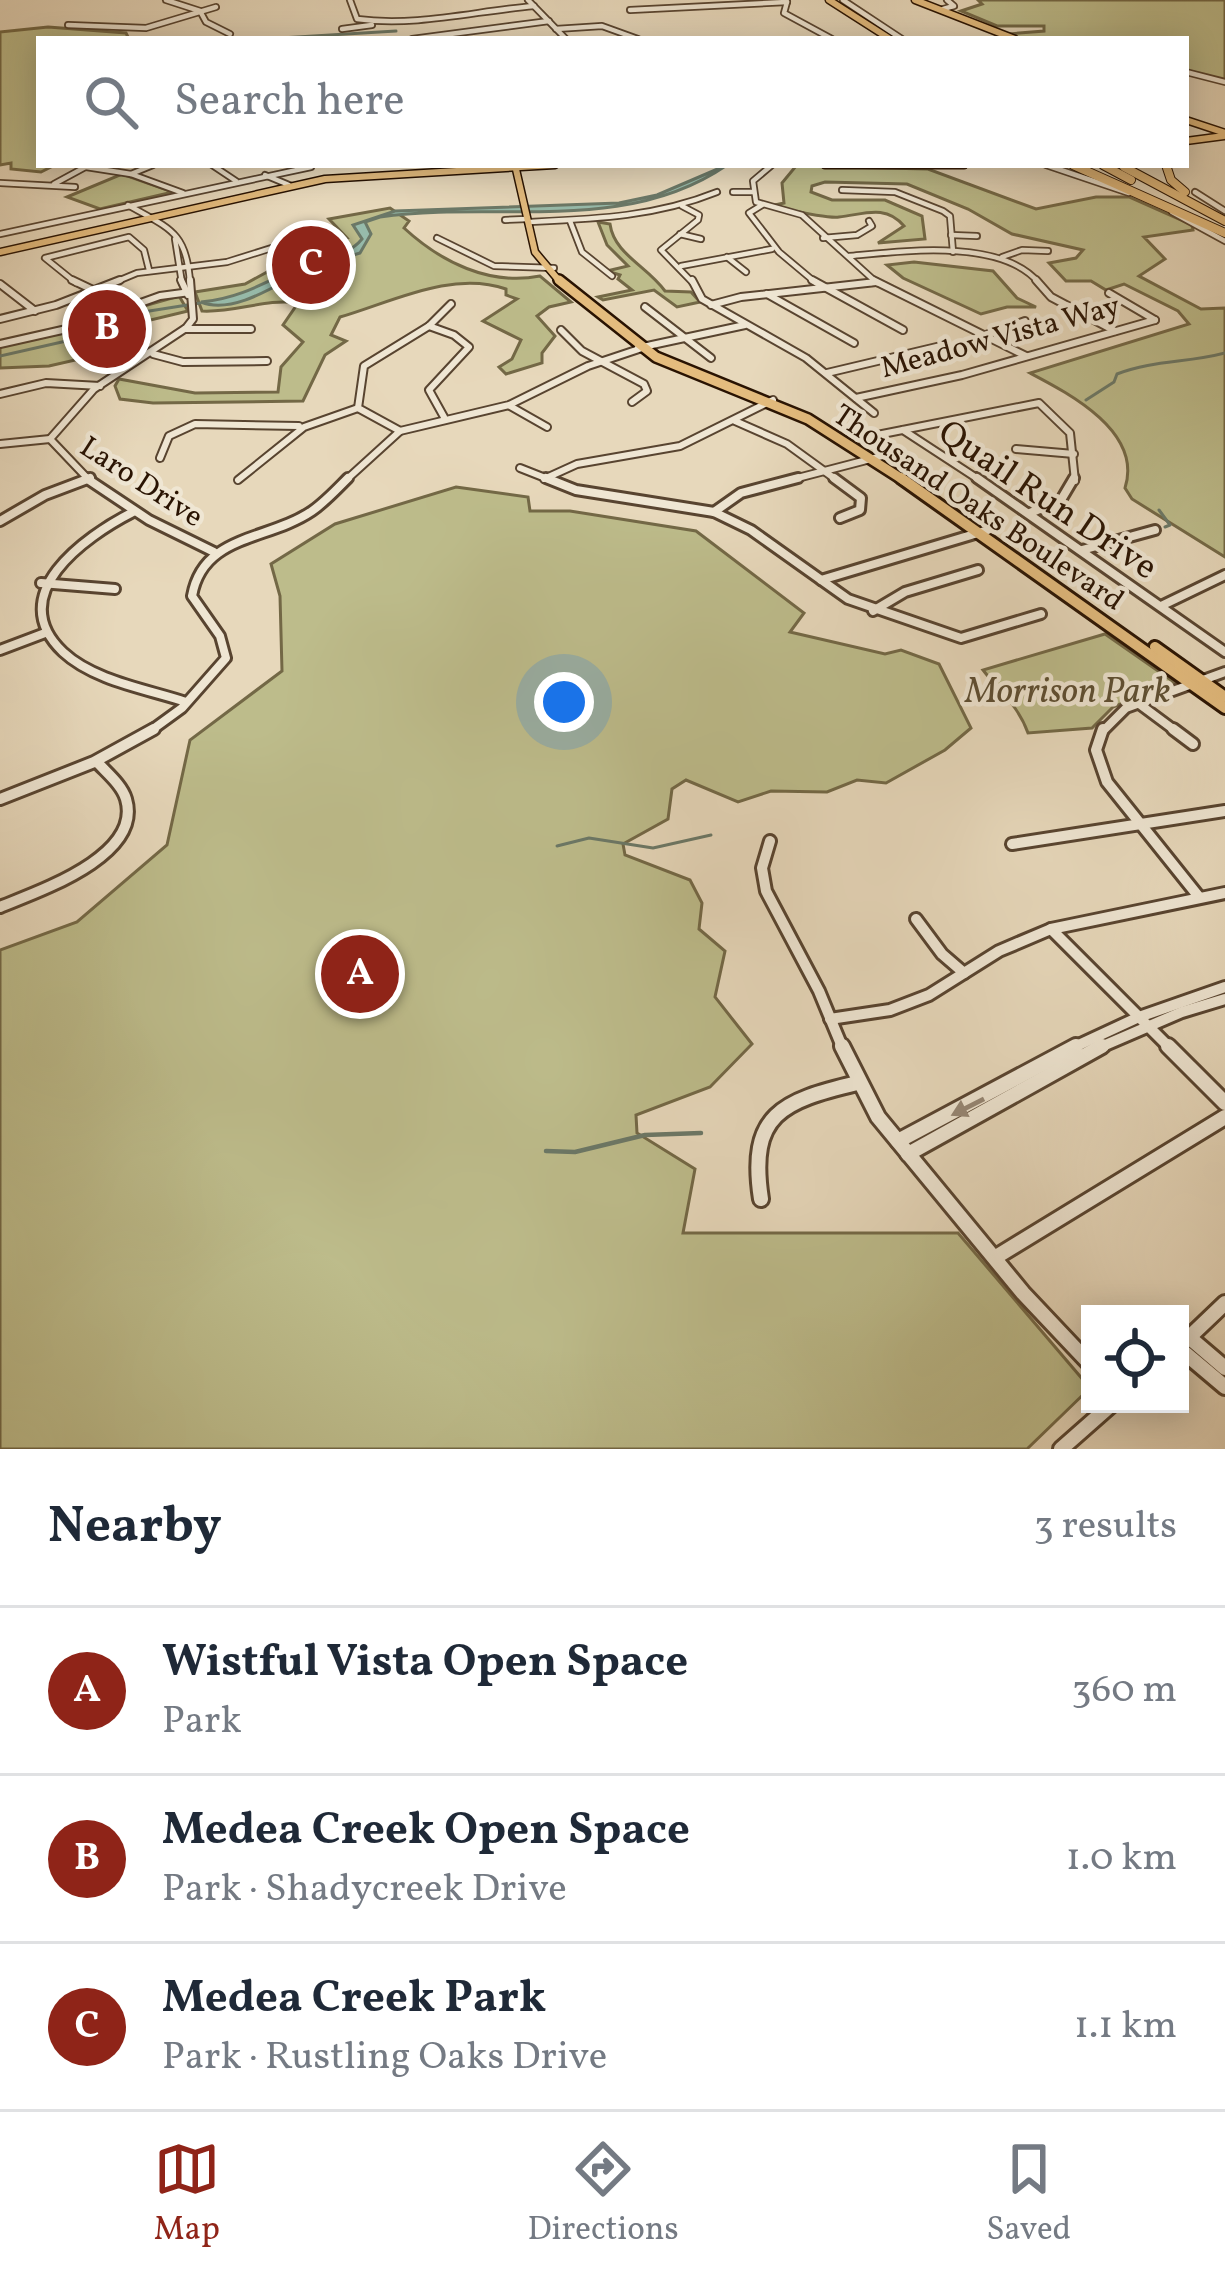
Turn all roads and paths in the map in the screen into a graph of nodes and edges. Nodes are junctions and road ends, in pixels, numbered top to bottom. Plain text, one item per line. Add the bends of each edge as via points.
1 (166, 0) edge
2 (350, 0) edge
3 (528, 0) edge
4 (817, 0) edge
5 (829, 0) edge
6 (843, 0) edge
7 (915, 0) edge
8 (947, 0) edge
9 (787, 1) edge
10 (534, 6) junction
11 (216, 7) dead end
12 (943, 9) junction
13 (200, 10) junction
14 (630, 10) dead end
15 (549, 21) junction
16 (378, 24) junction
17 (399, 25) junction
18 (68, 26) dead end
19 (342, 29) dead end
20 (556, 29) junction
21 (400, 33) dead end
22 (230, 34) dead end
23 (435, 36) edge
24 (563, 36) edge
25 (630, 36) edge
26 (825, 36) edge
27 (873, 36) edge
28 (885, 36) edge
29 (897, 36) edge
30 (1008, 36) edge
31 (1189, 73) edge
32 (1225, 82) edge
33 (1189, 121) edge
34 (1225, 134) edge
35 (1189, 139) edge
36 (83, 168) edge
37 (98, 168) edge
38 (146, 168) edge
39 (216, 168) edge
40 (305, 168) edge
41 (436, 168) edge
42 (475, 168) edge
43 (519, 168) edge
44 (768, 168) edge
45 (1055, 168) edge
46 (1080, 168) edge
47 (1108, 168) edge
48 (1126, 168) edge
49 (1168, 168) edge
50 (131, 174) junction
51 (265, 175) junction
52 (236, 181) junction
53 (0, 183) edge
54 (54, 184) junction
55 (285, 185) junction
56 (75, 187) dead end
57 (842, 190) dead end
58 (717, 192) dead end
59 (734, 192) dead end
60 (754, 192) junction
61 (1195, 192) dead end
62 (183, 193) junction
63 (128, 205) junction
64 (682, 206) junction
65 (762, 206) junction
66 (529, 215) junction
67 (146, 216) junction
68 (1225, 216) edge
69 (612, 219) junction
70 (505, 220) dead end
71 (570, 221) junction
72 (869, 221) dead end
73 (618, 226) dead end
74 (0, 234) edge
75 (171, 235) junction
76 (680, 235) junction
77 (951, 235) junction
78 (1225, 235) edge
79 (314, 236) dead end
80 (977, 236) dead end
81 (437, 238) dead end
82 (824, 238) junction
83 (701, 239) dead end
84 (186, 245) junction
85 (772, 249) junction
86 (0, 250) edge
87 (1048, 250) dead end
88 (952, 252) junction
89 (849, 256) junction
90 (728, 257) junction
91 (1002, 257) junction
92 (681, 266) junction
93 (185, 267) junction
94 (551, 268) junction
95 (149, 270) junction
96 (746, 272) dead end
97 (612, 276) dead end
98 (876, 282) junction
99 (0, 284) edge
100 (819, 288) junction
101 (93, 290) junction
102 (1109, 292) dead end
103 (767, 294) junction
104 (190, 298) junction
105 (451, 304) dead end
106 (711, 304) junction
107 (645, 308) dead end
108 (35, 311) junction
109 (0, 319) edge
110 (1025, 321) dead end
111 (746, 324) junction
112 (429, 326) junction
113 (185, 329) junction
114 (251, 329) dead end
115 (561, 329) dead end
116 (903, 330) dead end
117 (1115, 331) junction
118 (986, 335) junction
119 (682, 339) junction
120 (854, 343) dead end
121 (0, 344) edge
122 (945, 345) dead end
123 (646, 347) junction
124 (153, 354) junction
125 (1026, 356) junction
126 (711, 358) dead end
127 (599, 360) junction
128 (267, 361) dead end
129 (827, 373) junction
130 (100, 386) junction
131 (0, 394) edge
132 (856, 398) junction
133 (771, 401) junction
134 (632, 402) dead end
135 (509, 405) junction
136 (358, 408) junction
137 (874, 413) dead end
138 (444, 417) junction
139 (735, 421) junction
140 (299, 427) junction
141 (547, 427) dead end
142 (903, 430) junction
143 (400, 431) junction
144 (50, 439) junction
145 (857, 439) junction
146 (0, 444) edge
147 (1016, 449) dead end
148 (1074, 454) junction
149 (878, 457) junction
150 (160, 458) dead end
151 (520, 468) dead end
152 (826, 471) junction
153 (90, 478) junction
154 (544, 479) junction
155 (238, 480) dead end
156 (134, 512) junction
157 (714, 512) junction
158 (1030, 513) junction
159 (840, 518) dead end
160 (0, 521) edge
161 (1155, 530) dead end
162 (984, 531) junction
163 (1082, 550) junction
164 (214, 552) junction
165 (978, 570) dead end
166 (1225, 575) edge
167 (821, 580) junction
168 (41, 584) junction
169 (115, 589) dead end
170 (1161, 606) junction
171 (873, 611) junction
172 (1041, 614) dead end
173 (45, 633) junction
174 (0, 650) edge
175 (1225, 652) edge
176 (1225, 672) edge
177 (1197, 682) junction
178 (1225, 697) edge
179 (186, 702) junction
180 (1138, 703) junction
181 (1225, 708) edge
182 (1193, 744) dead end
183 (97, 762) junction
184 (0, 800) edge
185 (1225, 811) edge
186 (1138, 822) junction
187 (770, 842) dead end
188 (1012, 844) dead end
189 (1225, 893) edge
190 (1198, 897) junction
191 (0, 907) edge
192 (916, 919) dead end
193 (1051, 929) junction
194 (964, 973) junction
195 (1225, 987) edge
196 (1225, 999) edge
197 (830, 1019) junction
198 (1141, 1020) junction
199 (1017, 1078) junction
200 (857, 1083) junction
201 (1029, 1088) junction
202 (1225, 1103) edge
203 (1225, 1117) edge
204 (898, 1141) junction
205 (908, 1154) junction
206 (760, 1199) dead end
207 (996, 1257) junction
208 (1225, 1303) edge
209 (1189, 1338) edge
210 (1189, 1347) edge
211 (1189, 1350) edge
212 (1081, 1354) edge
213 (1225, 1368) edge
214 (1225, 1387) edge
215 (1102, 1413) edge
216 (1060, 1449) edge

1 - 13 street
2 - 16 street via 357,20
3 - 10 street
4 - 27 highway
5 - 28 highway
6 - 29 street
7 - 12 main road
8 - 12 street via 954,7
9 - 14 street
9 - 26 street via 791,21
10 - 15 street
10 - 17 street
11 - 13 street
12 - 30 main road
13 - 18 street via 146,28
13 - 22 street
15 - 20 street
15 - 23 street
16 - 17 street
16 - 19 street
17 - 21 street
20 - 24 street
20 - 25 street via 602,26
31 - 32 street
33 - 34 main road
34 - 35 main road
36 - 54 street
37 - 50 street
38 - 50 street
39 - 52 street
40 - 51 street
41 - 55 main road
42 - 55 main road
43 - 66 main road, Thousand Oaks Boulevard
44 - 60 street via 753,181
45 - 78 street
46 - 78 highway
47 - 78 highway
48 - 68 highway
49 - 68 highway via 1177,186
50 - 62 street
51 - 52 street
51 - 55 street
52 - 62 street
53 - 54 street
54 - 56 street
55 - 67 main road
57 - 77 street via 902,194 946,213
58 - 64 street
59 - 60 street
60 - 65 street
61 - 68 street
62 - 63 street
63 - 67 street
63 - 74 street
64 - 69 street
64 - 76 street via 699,214
65 - 82 street via 802,215
65 - 85 street via 749,213
66 - 70 street
66 - 71 street
66 - 94 main road, Thousand Oaks Boulevard
67 - 75 street
67 - 84 street
67 - 86 main road
69 - 71 street
69 - 73 street
71 - 97 street via 582,252
72 - 82 street via 863,233
75 - 84 street
75 - 93 street, Laro Drive
76 - 83 street
76 - 92 street via 662,250
77 - 80 street
77 - 88 street
79 - 93 street
81 - 94 street via 494,266
82 - 89 street
84 - 93 street, Laro Drive
85 - 90 street
85 - 100 street
87 - 91 street
88 - 89 street
88 - 91 street
89 - 98 street
90 - 92 street
90 - 96 street
91 - 117 street via 1025,266 1051,297
92 - 106 street
93 - 95 street
93 - 104 street, Laro Drive
94 - 123 main road, Thousand Oaks Boulevard
95 - 101 street
95 - 101 street via 144,250 129,237 45,258
98 - 100 street
98 - 118 street
99 - 108 street
100 - 103 street
100 - 116 street
101 - 108 street
102 - 117 street, Meadow Vista Way via 1155,320
103 - 106 street
103 - 120 street
104 - 113 street, Laro Drive
104 - 121 street via 137,302
105 - 112 street
106 - 111 street
107 - 119 street
108 - 109 street
110 - 118 street
111 - 119 street
111 - 129 street
112 - 136 street via 364,365
112 - 138 street via 469,347 429,391
113 - 114 street
113 - 124 street, Laro Drive
115 - 127 street
117 - 125 street, Meadow Vista Way
118 - 125 street
119 - 123 street
119 - 126 street
122 - 129 street
123 - 127 street
123 - 133 main road, Thousand Oaks Boulevard via 691,374
124 - 128 street via 183,362
124 - 130 street, Laro Drive
125 - 132 street, Meadow Vista Way
127 - 134 street via 644,383 647,391
127 - 135 street
129 - 132 street
130 - 131 street via 46,383
130 - 144 street, Laro Drive
132 - 137 street
133 - 139 street
133 - 145 main road, Thousand Oaks Boulevard
133 - 149 main road, Thousand Oaks Boulevard
135 - 138 street
135 - 141 street
136 - 140 street
136 - 143 street
138 - 143 street
139 - 152 street
139 - 154 street via 680,446 577,464
140 - 150 street via 195,424 169,436
140 - 155 street
142 - 145 street
142 - 148 street via 1033,401 1066,425
142 - 158 street, Quail Run Drive
143 - 164 street via 311,512
144 - 146 street
144 - 153 street, Laro Drive
145 - 149 main road, Thousand Oaks Boulevard
147 - 148 street
148 - 158 street via 1073,488
149 - 152 street
149 - 162 main road, Thousand Oaks Boulevard
151 - 154 street
152 - 157 street via 741,493
152 - 159 street via 863,506
153 - 156 street, Laro Drive
153 - 160 street
154 - 157 street
156 - 164 street, Laro Drive
156 - 168 street via 80,539
157 - 167 street
158 - 163 street, Quail Run Drive
161 - 163 street
162 - 167 street
162 - 177 main road, Thousand Oaks Boulevard
163 - 170 street, Quail Run Drive
164 - 179 street via 196,573 192,596 226,658
165 - 171 street via 905,592
166 - 170 street
167 - 171 street
168 - 169 street
168 - 173 street
170 - 175 street, Quail Run Drive
171 - 172 street via 967,639
173 - 174 street
173 - 179 street via 92,668
176 - 177 street
177 - 178 main road, Thousand Oaks Boulevard
177 - 180 street
177 - 181 main road, Thousand Oaks Boulevard
179 - 183 street
180 - 182 street
180 - 186 street via 1110,719 1096,750 1107,782
183 - 184 street
183 - 191 street via 125,797 130,815 122,836 74,874
185 - 186 street
186 - 188 street
186 - 190 street
187 - 197 street via 763,881
189 - 190 street
190 - 193 street
192 - 194 street
193 - 194 street
193 - 198 street
194 - 197 street via 890,1010
195 - 198 street
196 - 198 street
197 - 200 street
198 - 199 street via 1060,1051
198 - 201 street
198 - 202 street
199 - 201 street
199 -> 204 street
200 - 204 street
200 - 206 street via 802,1097 762,1125 754,1155
201 - 205 street
203 - 207 street
204 - 205 street
205 - 207 street
207 - 212 street
208 - 209 street
210 - 213 street
211 - 214 street
215 - 216 street

